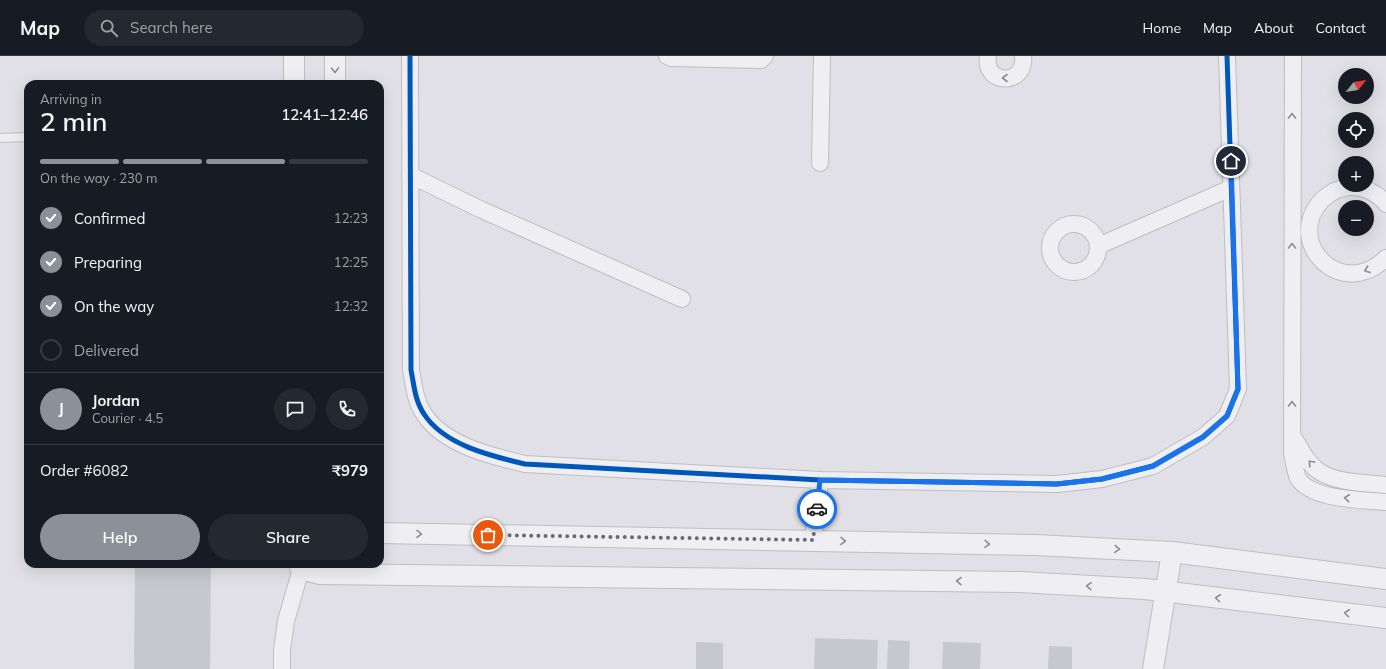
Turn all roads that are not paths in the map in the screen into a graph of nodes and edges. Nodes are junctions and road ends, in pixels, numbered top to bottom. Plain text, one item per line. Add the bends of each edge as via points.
1 (294, 56) edge
2 (334, 56) edge
3 (410, 56) edge
4 (667, 56) edge
5 (765, 56) edge
6 (822, 56) edge
7 (988, 56) edge
8 (1023, 56) edge
9 (1227, 56) edge
10 (1292, 56) edge
11 (294, 80) edge
12 (335, 80) edge
13 (24, 137) edge
14 (0, 138) edge
15 (820, 163) dead end
16 (410, 175) junction
17 (1231, 188) junction
18 (1292, 196) junction
19 (1386, 204) edge
20 (1317, 206) junction
21 (1098, 246) dead end
22 (1315, 253) junction
23 (1386, 258) edge
24 (1292, 266) junction
25 (682, 299) dead end
26 (1292, 434) junction
27 (820, 480) junction
28 (1386, 485) edge
29 (1386, 502) edge
30 (384, 533) edge
31 (813, 540) junction
32 (1172, 552) junction
33 (299, 568) edge
34 (305, 568) edge
35 (1386, 579) edge
36 (1166, 592) junction
37 (1386, 618) edge
38 (282, 669) edge
39 (1153, 669) edge

1 - 11 street
2 -> 12 street
3 - 16 street
4 - 5 street via 761,60
6 - 15 street
8 -> 7 street via 1024,62 1018,74 1007,79 995,76 991,72
9 - 17 street
18 -> 10 street
13 - 14 lane
16 - 25 street
16 - 27 street via 411,370 415,395 423,413 433,426 454,440 486,455 525,464
17 - 21 street
17 - 27 street via 1238,389 1227,416 1203,437 1153,466 1102,479 1057,484
18 - 20 street
24 -> 18 street
19 - 20 street via 1373,192 1348,187 1326,196
20 - 22 street via 1311,217 1309,229 1310,242
23 -> 22 street via 1368,271 1356,274 1333,269
22 - 24 street
26 -> 24 street
28 -> 26 street via 1343,481 1320,472 1307,459
29 -> 26 street via 1328,496 1311,490 1298,479 1292,454
27 - 31 street
30 -> 31 street
31 -> 32 street via 1036,545
32 - 35 street
32 - 36 street
33 - 38 street via 286,621
36 -> 34 street via 1020,582 320,574
37 -> 36 street
36 - 39 street

